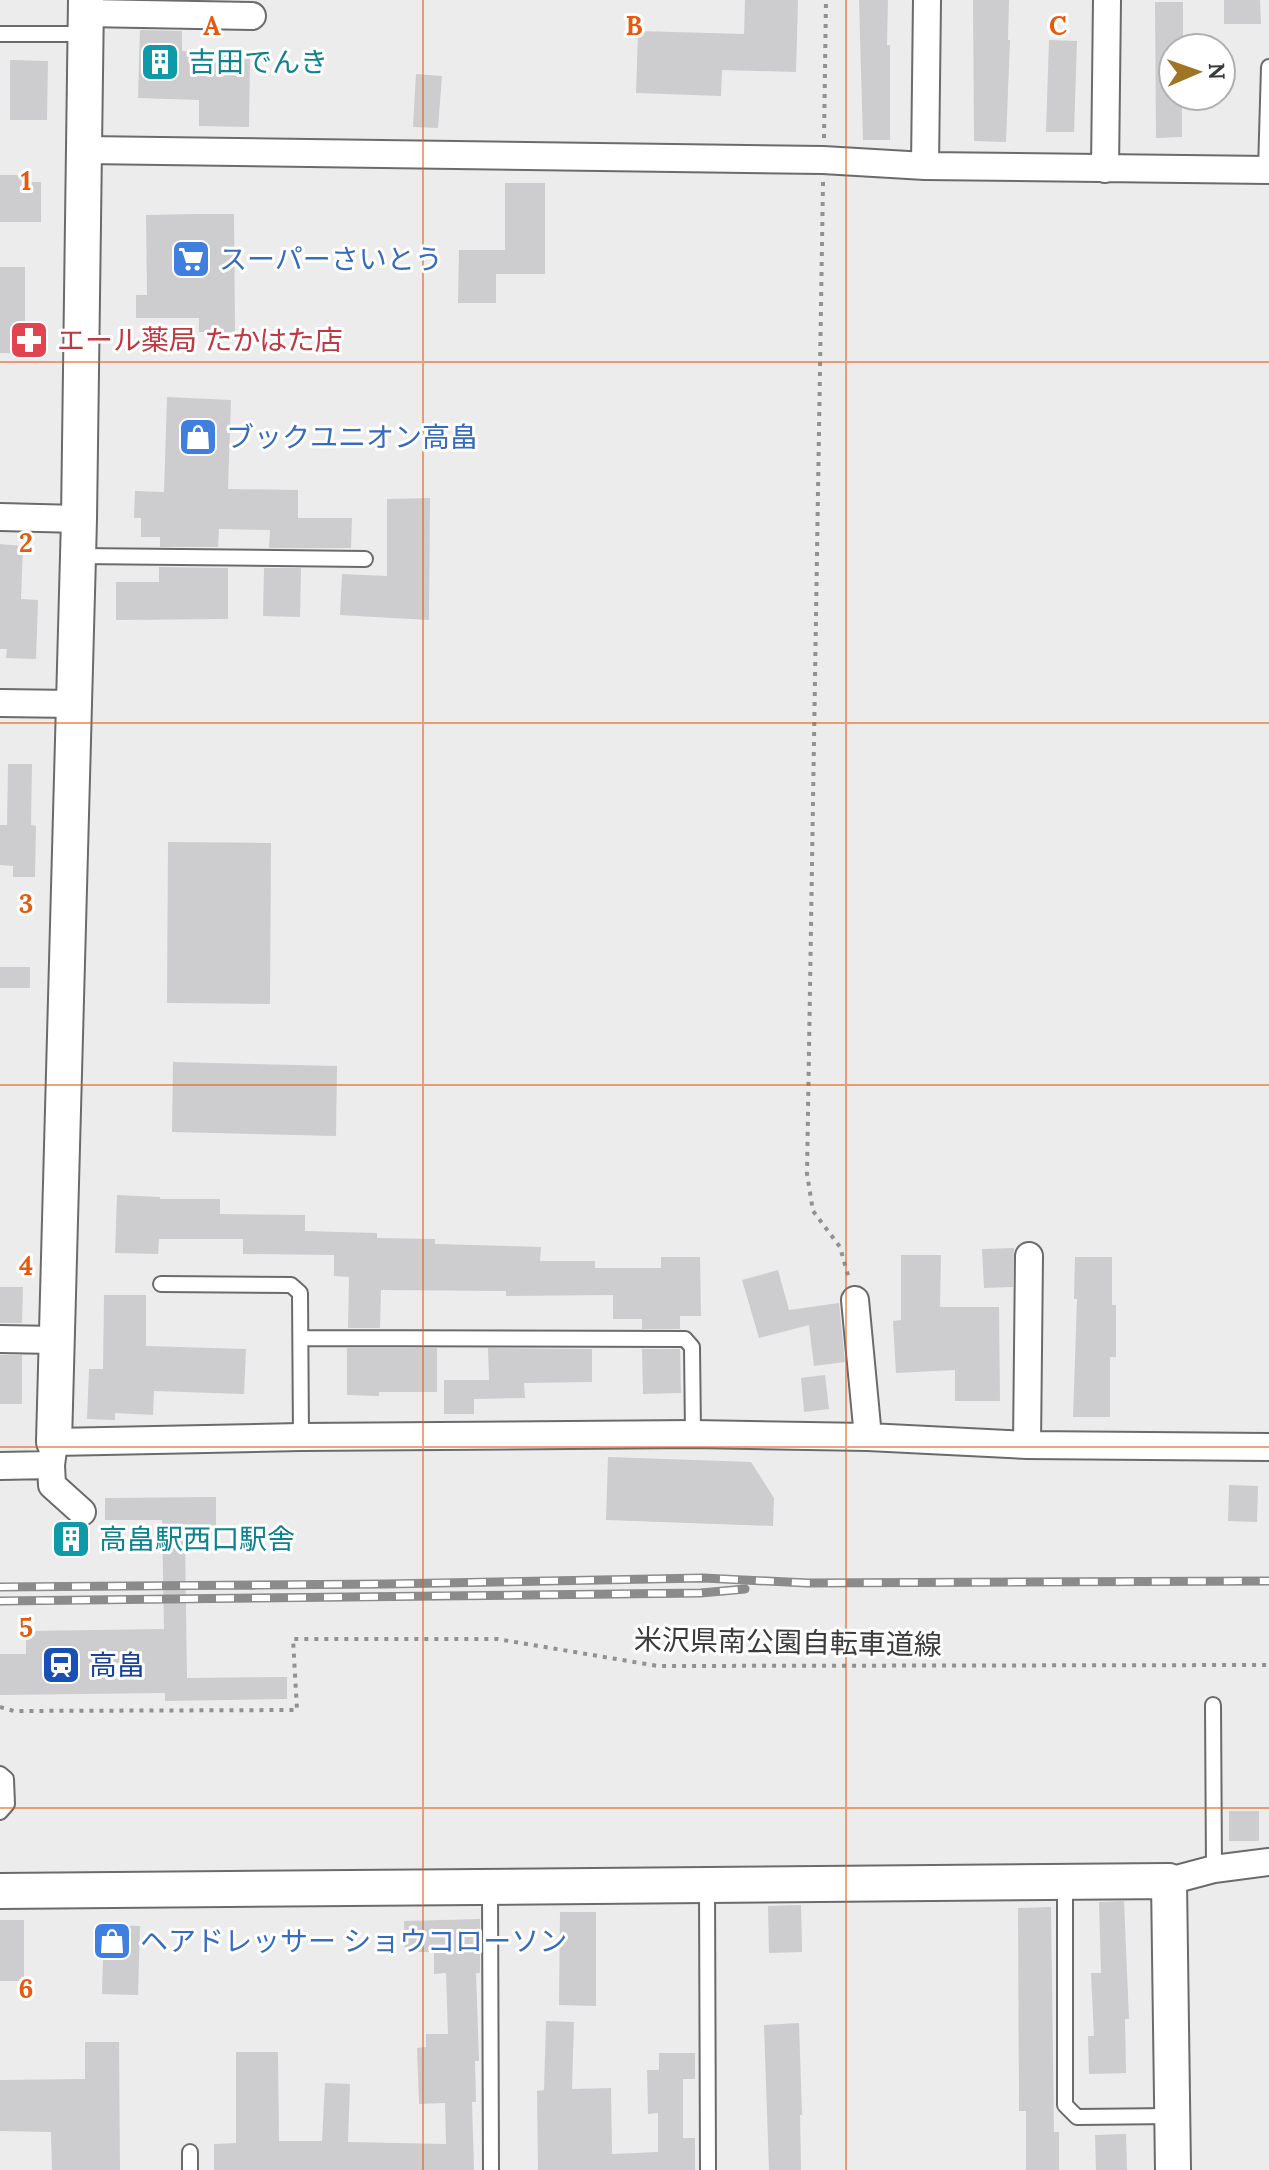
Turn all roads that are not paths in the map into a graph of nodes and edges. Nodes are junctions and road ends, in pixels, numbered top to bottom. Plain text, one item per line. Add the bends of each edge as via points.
1 (927, 0) edge
2 (1107, 0) edge
3 (86, 16) edge
4 (252, 16) dead end
5 (0, 34) edge
6 (1269, 67) edge
7 (85, 150) junction
8 (925, 166) junction
9 (1105, 169) junction
10 (1267, 170) edge
11 (0, 517) edge
12 (79, 519) junction
13 (78, 556) junction
14 (365, 559) dead end
15 (0, 703) edge
16 (74, 704) junction
17 (1029, 1256) dead end
18 (161, 1284) dead end
19 (855, 1300) road end
20 (302, 1338) junction
21 (0, 1339) edge
22 (56, 1340) junction
23 (693, 1434) junction
24 (301, 1437) junction
25 (868, 1437) junction
26 (1027, 1445) junction
27 (1269, 1447) edge
28 (52, 1454) junction
29 (0, 1466) edge
30 (82, 1512) dead end
31 (1213, 1705) dead end
32 (0, 1774) edge
33 (0, 1812) edge
34 (1269, 1862) edge
35 (1214, 1869) junction
36 (1169, 1881) junction
37 (1065, 1882) junction
38 (707, 1885) junction
39 (490, 1889) junction
40 (0, 1891) edge
41 (1172, 2116) junction
42 (190, 2152) dead end
43 (190, 2170) edge
44 (491, 2170) edge
45 (708, 2170) edge
46 (1173, 2170) edge

1 - 8 street
2 - 9 street
3 - 4 street
3 - 5 lane
3 - 7 street
6 - 10 lane
7 - 8 street via 823,160
7 - 12 street
8 - 9 street
9 - 10 street
11 - 12 street
12 - 13 street
13 - 14 lane
13 - 16 street
15 - 16 street
16 - 22 street
17 - 26 street
18 - 20 lane via 291,1285 300,1293
19 - 25 street
20 - 23 lane via 685,1339 692,1347
20 - 24 lane
21 - 22 street
22 - 28 street
23 - 24 street
23 - 25 street
24 - 28 street
25 - 26 street
26 - 27 street
28 - 29 street
28 - 30 street via 52,1485
31 - 35 lane
32 - 33 lane via 6,1779 7,1804
34 - 35 street
35 - 36 street
36 - 37 street
36 - 41 street
37 - 38 street
37 - 41 lane via 1065,2105 1077,2117
38 - 39 street
38 - 45 lane
39 - 40 street
39 - 44 lane
41 - 46 street
42 - 43 lane

